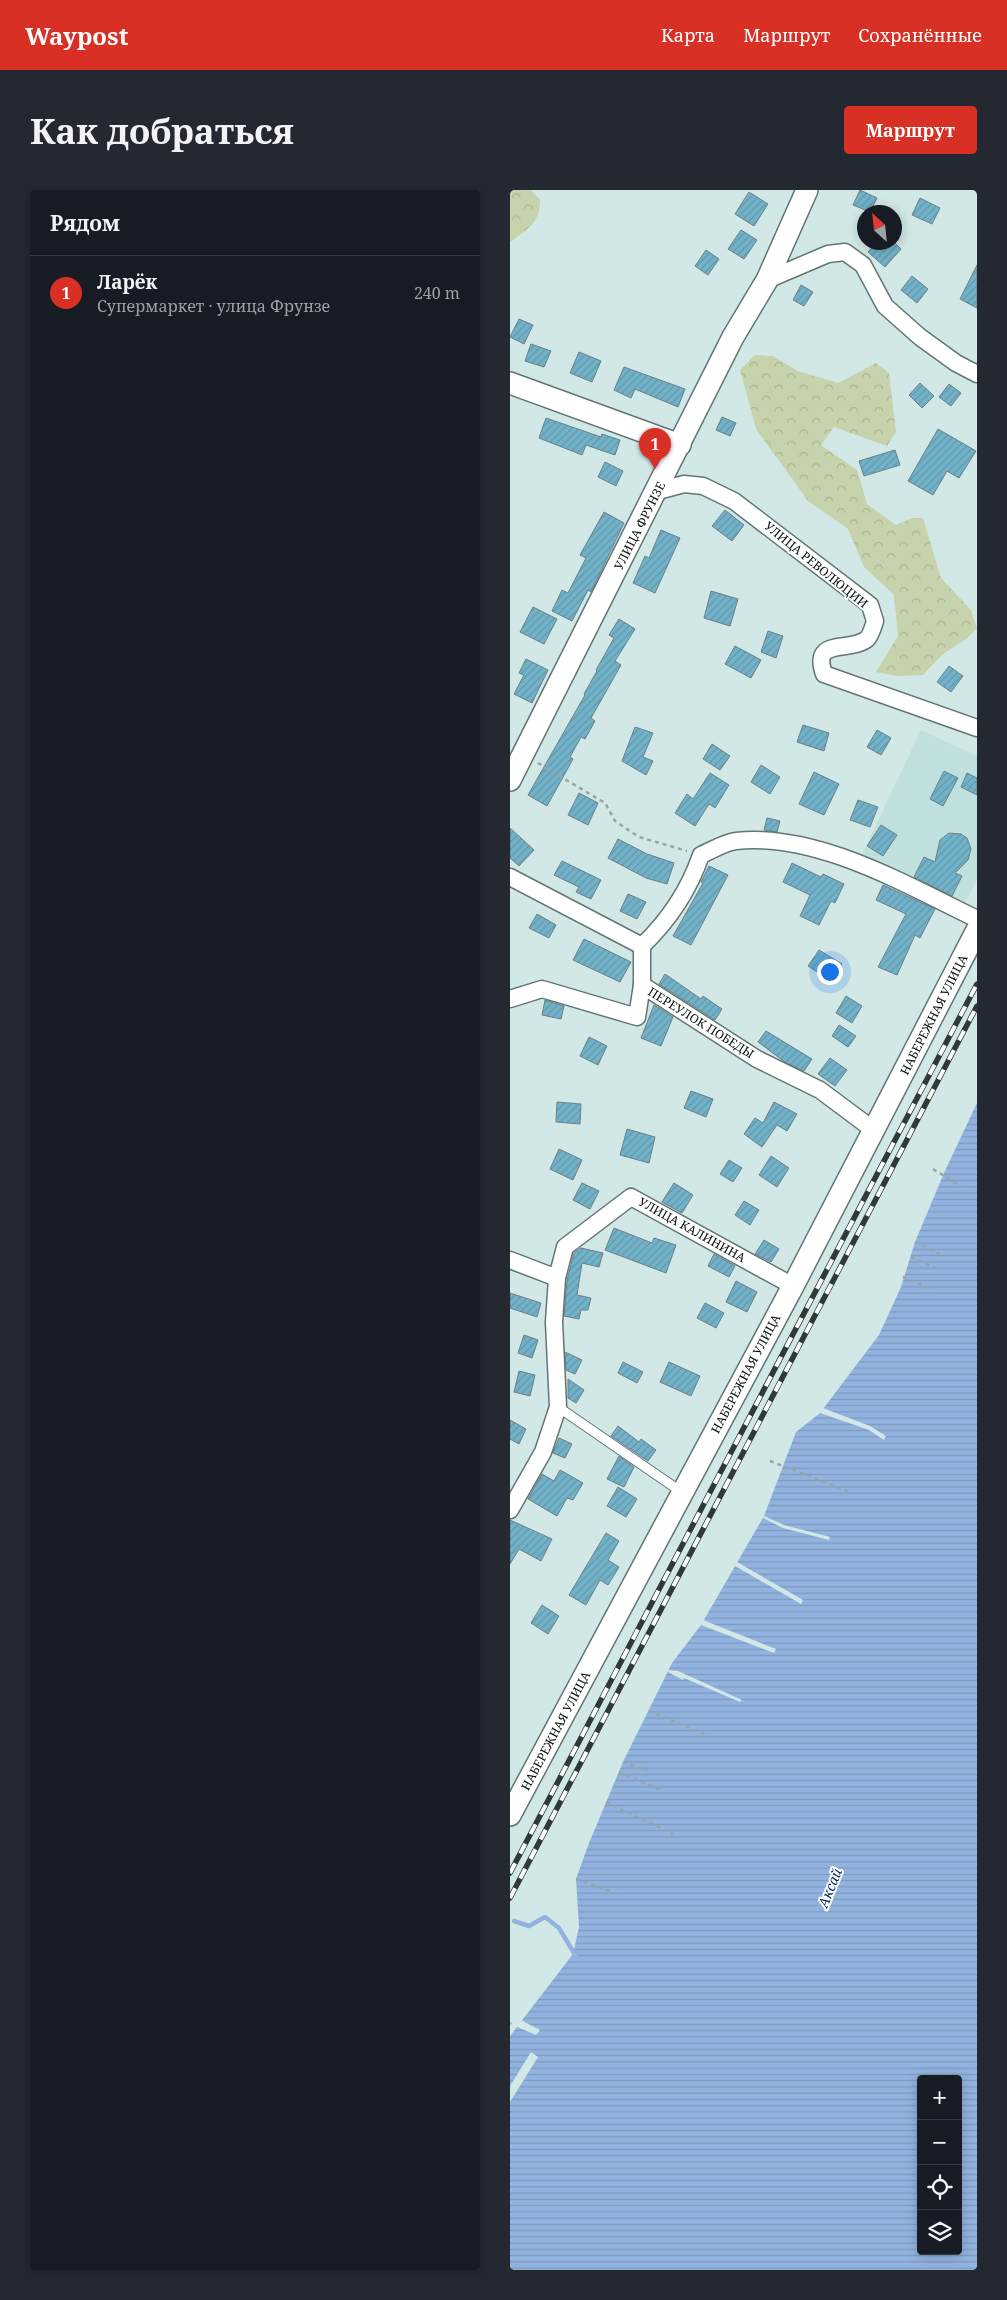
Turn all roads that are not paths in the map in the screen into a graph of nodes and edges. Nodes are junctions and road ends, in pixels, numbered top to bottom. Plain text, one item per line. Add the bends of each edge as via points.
1 (807, 190) edge
2 (767, 280) junction
3 (977, 374) edge
4 (510, 383) edge
5 (680, 445) junction
6 (658, 491) junction
7 (977, 728) edge
8 (510, 780) edge
9 (510, 878) edge
10 (977, 919) edge
11 (977, 930) edge
12 (642, 946) junction
13 (642, 986) junction
14 (510, 999) edge
15 (874, 1131) junction
16 (510, 1260) edge
17 (557, 1278) junction
18 (793, 1286) junction
19 (558, 1407) junction
20 (683, 1493) junction
21 (510, 1510) edge
22 (510, 1816) edge

1 - 2 street, УЛИЦА ФРУНЗЕ
2 - 3 street via 828,254 845,252 863,265 885,306 920,337
2 - 5 street, УЛИЦА ФРУНЗЕ via 733,337
4 - 5 street
5 - 6 street, УЛИЦА ФРУНЗЕ
6 - 7 street, УЛИЦА РЕВОЛЮЦИИ via 684,484 703,486 734,502 870,605 875,621 869,637 860,643 830,648 820,663 824,674
6 - 8 street, УЛИЦА ФРУНЗЕ
9 - 12 street
10 - 12 street via 840,856 774,840 734,841 701,855 691,883
11 - 15 street, НАБЕРЕЖНАЯ УЛИЦА
12 - 13 street
13 - 14 street, ПЕРЕУЛОК ПОБЕДЫ via 637,1018 542,989
13 - 15 street, ПЕРЕУЛОК ПОБЕДЫ via 757,1058 820,1090
15 - 18 street, НАБЕРЕЖНАЯ УЛИЦА
16 - 17 street
17 - 18 street, УЛИЦА КАЛИНИНА via 565,1247 632,1196
17 - 19 street via 554,1322
18 - 20 street, НАБЕРЕЖНАЯ УЛИЦА
19 - 20 lane
19 - 21 street via 543,1452
20 - 22 street, НАБЕРЕЖНАЯ УЛИЦА

